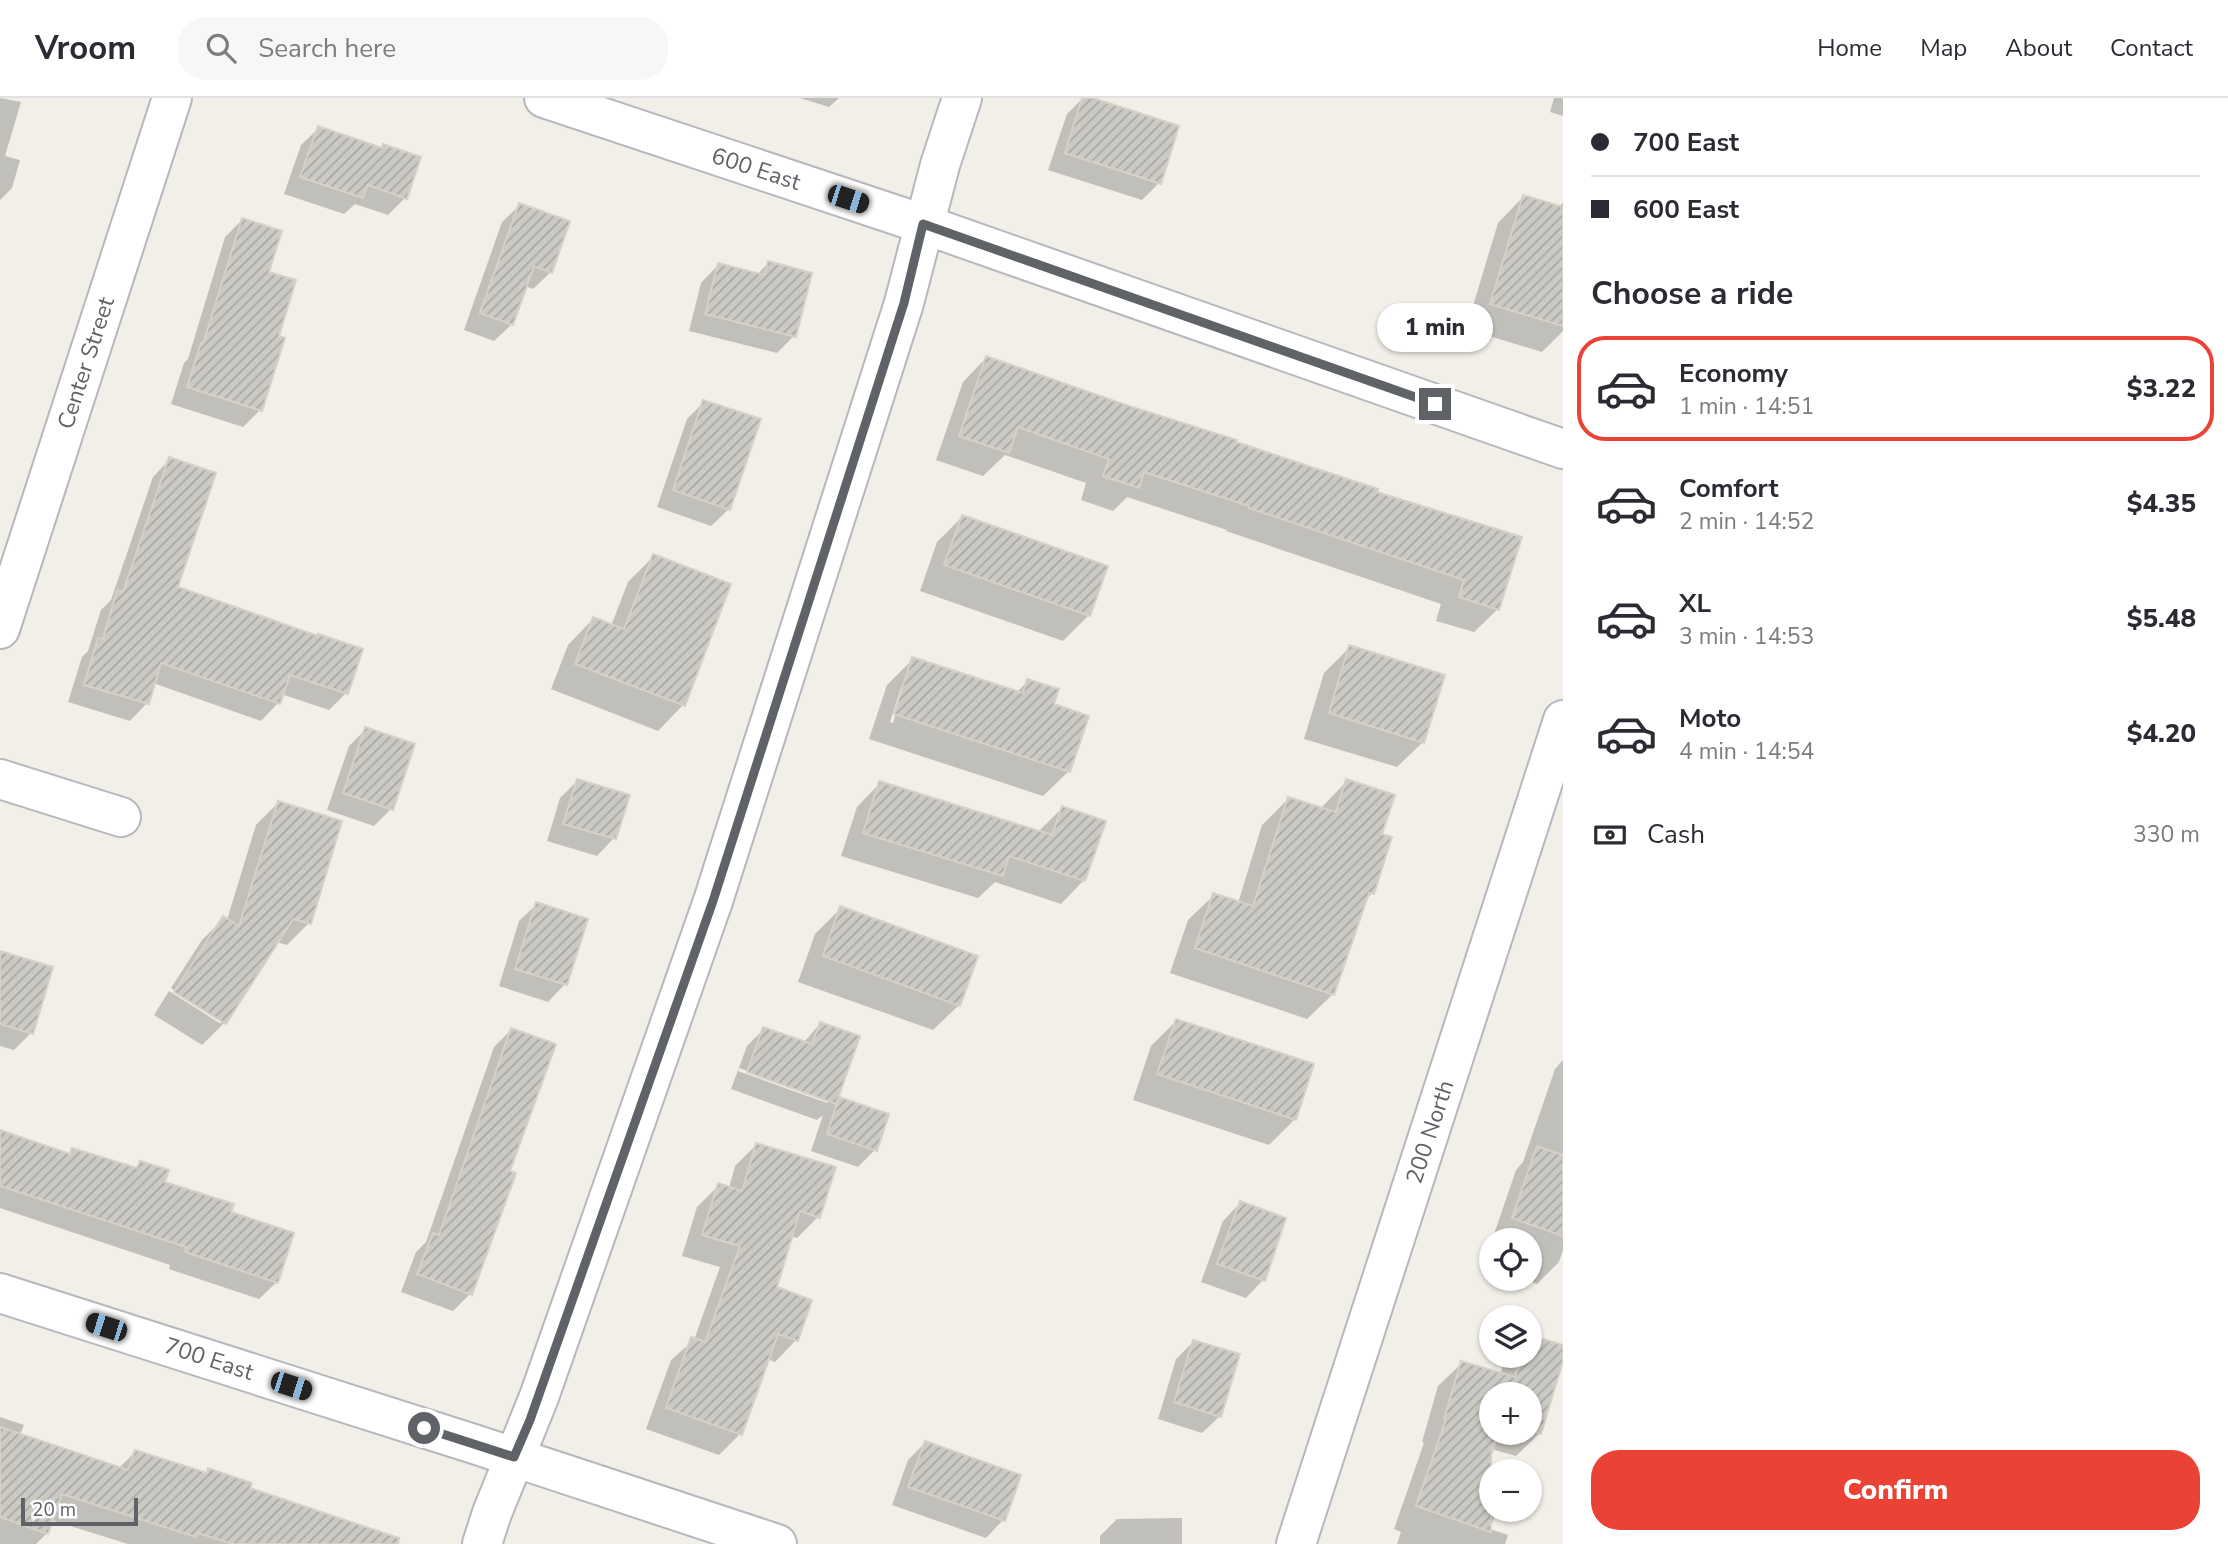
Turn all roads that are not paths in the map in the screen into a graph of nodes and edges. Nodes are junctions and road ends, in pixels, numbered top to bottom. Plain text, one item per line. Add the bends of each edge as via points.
1 (172, 98) edge
2 (544, 98) edge
3 (962, 98) edge
4 (923, 224) junction
5 (1563, 449) edge
6 (0, 629) edge
7 (1563, 720) edge
8 (0, 779) edge
9 (121, 817) dead end
10 (0, 1293) edge
11 (514, 1457) junction
12 (482, 1544) edge
13 (777, 1544) edge
14 (1296, 1544) edge

1 - 6 street, Center Street
2 - 4 street, 600 East
3 - 4 street
4 - 5 street, 600 East
4 - 11 street via 904,303 713,901
7 - 14 street, 200 North
8 - 9 street
10 - 11 street, 700 East
11 - 12 street
11 - 13 street, 700 East

